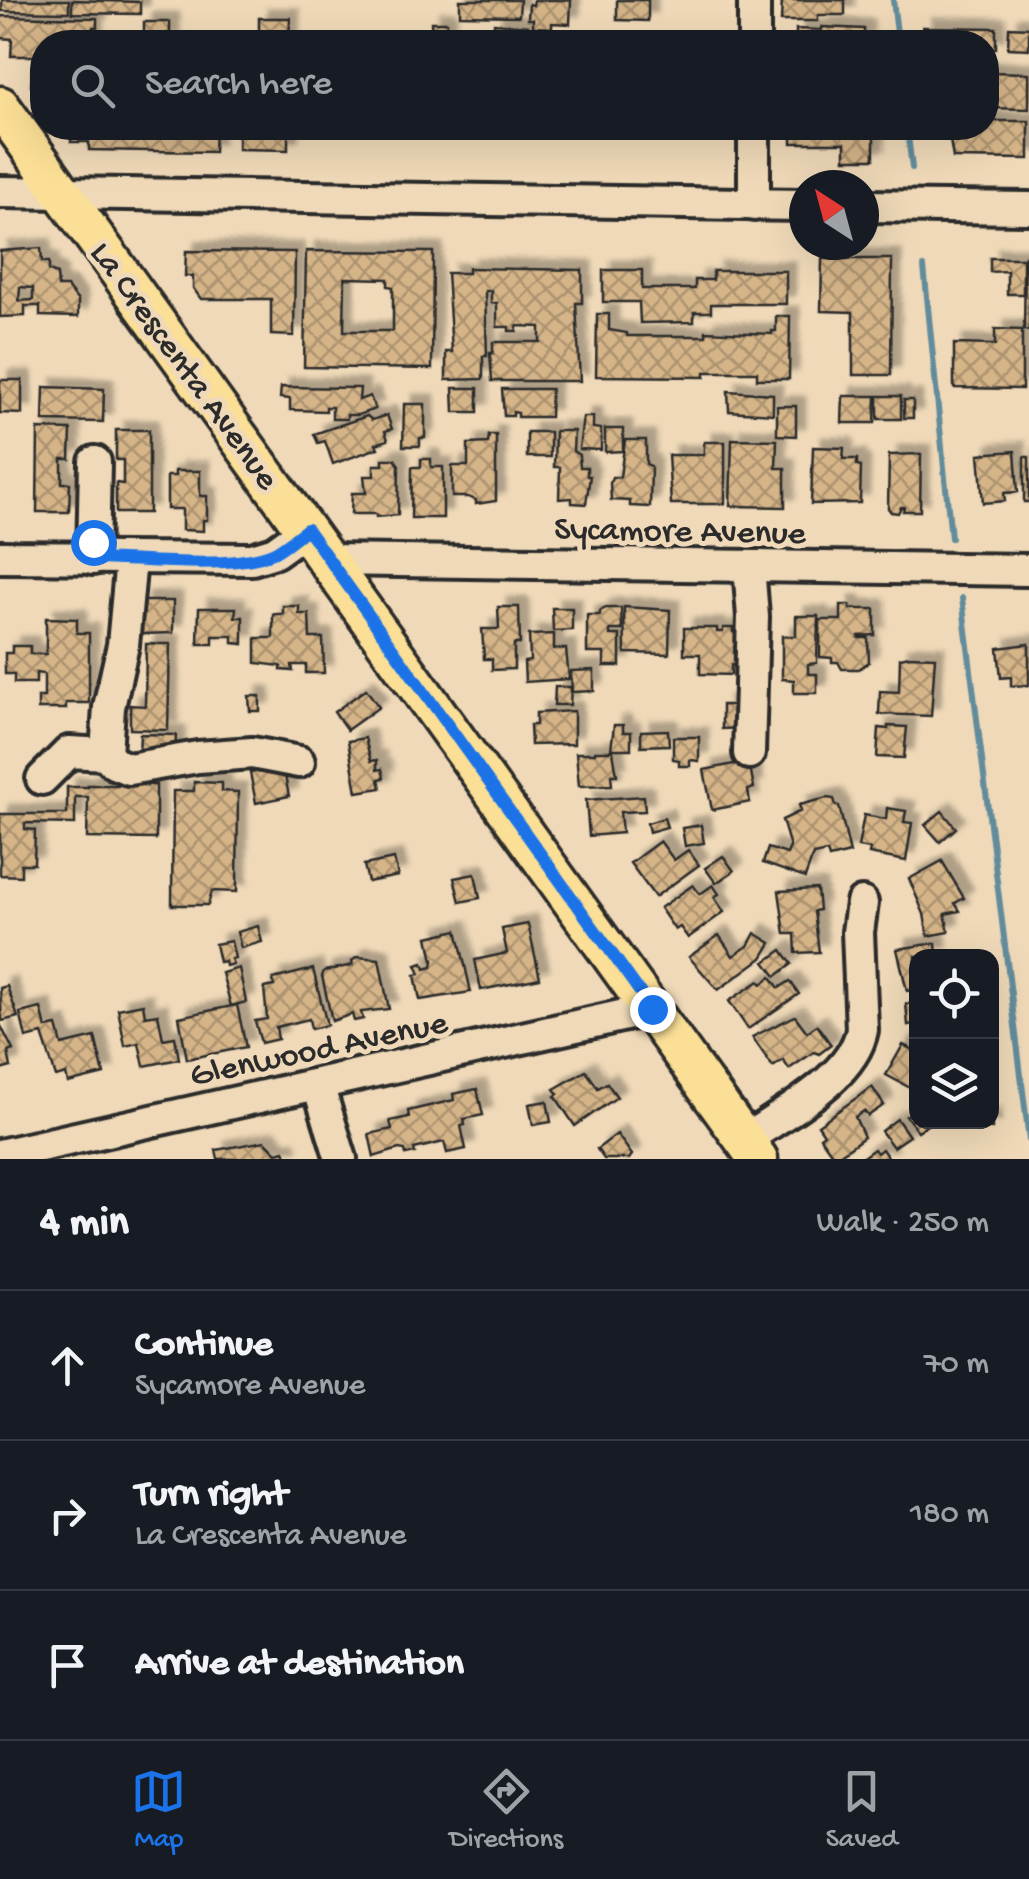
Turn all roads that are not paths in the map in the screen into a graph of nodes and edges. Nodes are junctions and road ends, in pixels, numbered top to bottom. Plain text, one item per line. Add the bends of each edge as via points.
1 (754, 0) edge
2 (754, 30) edge
3 (0, 106) edge
4 (754, 140) edge
5 (0, 192) edge
6 (63, 193) junction
7 (754, 205) junction
8 (789, 205) edge
9 (879, 206) edge
10 (1029, 208) edge
11 (94, 462) dead end
12 (307, 529) junction
13 (0, 557) edge
14 (93, 559) junction
15 (131, 559) junction
16 (330, 560) junction
17 (749, 566) junction
18 (1029, 570) edge
19 (749, 752) dead end
20 (106, 754) junction
21 (298, 762) dead end
22 (42, 779) dead end
23 (862, 903) dead end
24 (652, 1009) junction
25 (318, 1085) junction
26 (751, 1150) edge
27 (0, 1155) edge
28 (341, 1159) edge

1 - 2 street
3 - 6 main road, La Crescenta Avenue
4 - 7 street
5 - 6 street
6 - 7 street
6 - 12 main road, La Crescenta Avenue
7 - 8 street
9 - 10 street
11 - 14 street
12 - 15 street via 252,559
12 - 16 main road, La Crescenta Avenue
13 - 14 street
14 - 15 street
15 - 20 street
16 - 17 street, Sycamore Avenue
16 - 24 main road, La Crescenta Avenue
17 - 18 street, Sycamore Avenue
17 - 19 street
20 - 21 street via 129,768 252,753
20 - 22 street via 69,752
23 - 26 street via 859,1045
24 - 25 street, Glenwood Avenue
24 - 26 main road, La Crescenta Avenue
25 - 27 street, Glenwood Avenue
25 - 28 street

